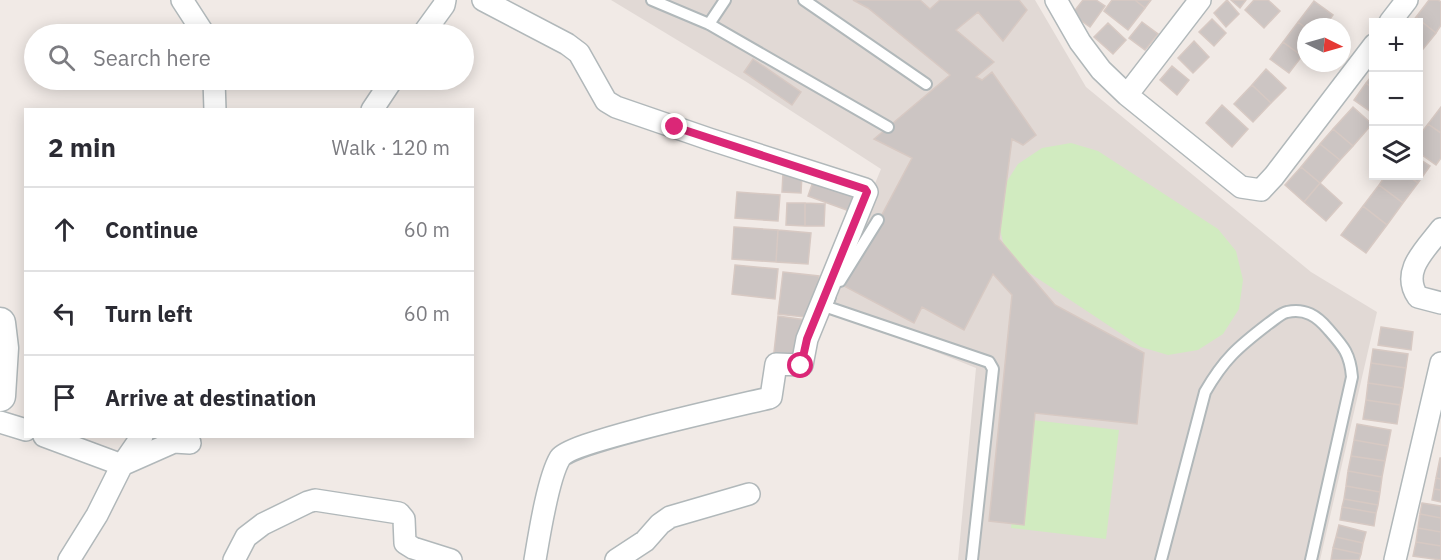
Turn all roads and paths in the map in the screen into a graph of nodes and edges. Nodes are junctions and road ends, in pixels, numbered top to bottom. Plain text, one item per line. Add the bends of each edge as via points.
1 (182, 0) edge
2 (445, 0) edge
3 (483, 0) edge
4 (725, 0) edge
5 (804, 0) edge
6 (1056, 0) edge
7 (1200, 0) edge
8 (1407, 0) edge
9 (655, 1) edge
10 (1393, 18) edge
11 (198, 24) edge
12 (430, 24) edge
13 (709, 24) junction
14 (1369, 52) edge
15 (926, 84) dead end
16 (214, 90) edge
17 (385, 90) edge
18 (1127, 95) junction
19 (215, 108) edge
20 (373, 108) edge
21 (888, 127) dead end
22 (878, 220) dead end
23 (1441, 229) edge
24 (1441, 303) edge
25 (0, 324) edge
26 (1441, 363) edge
27 (0, 396) edge
28 (0, 422) edge
29 (24, 429) edge
30 (49, 438) edge
31 (141, 438) edge
32 (190, 443) dead end
33 (122, 465) junction
34 (749, 494) dead end
35 (69, 560) edge
36 (234, 560) edge
37 (451, 560) edge
38 (535, 560) edge
39 (616, 560) edge
40 (972, 560) edge
41 (1161, 560) edge
42 (1311, 560) edge
43 (1395, 560) edge

1 - 11 street
2 - 12 street
3 - 38 street via 579,53 606,101 616,106 867,192 807,339 802,365 776,364 769,398 566,452 550,487
4 - 13 lane
5 - 15 lane
6 - 18 street via 1080,42
7 - 18 street
8 - 10 street
9 - 13 lane
13 - 21 lane
14 - 18 street via 1261,190 1241,187
16 - 19 street
17 - 20 street
22 - 40 lane via 827,305 989,362 993,369
23 - 24 street via 1416,262 1410,279 1418,297
25 - 27 street
26 - 43 street
28 - 29 street
30 - 33 street
31 - 33 street
32 - 33 street via 174,442
33 - 35 street
34 - 39 street via 670,517 645,541
36 - 37 street via 246,537 263,524 315,500 399,513 404,519 404,539 408,545
41 - 42 lane via 1205,392 1219,367 1240,345 1285,312 1295,311 1318,318 1344,347 1352,377

